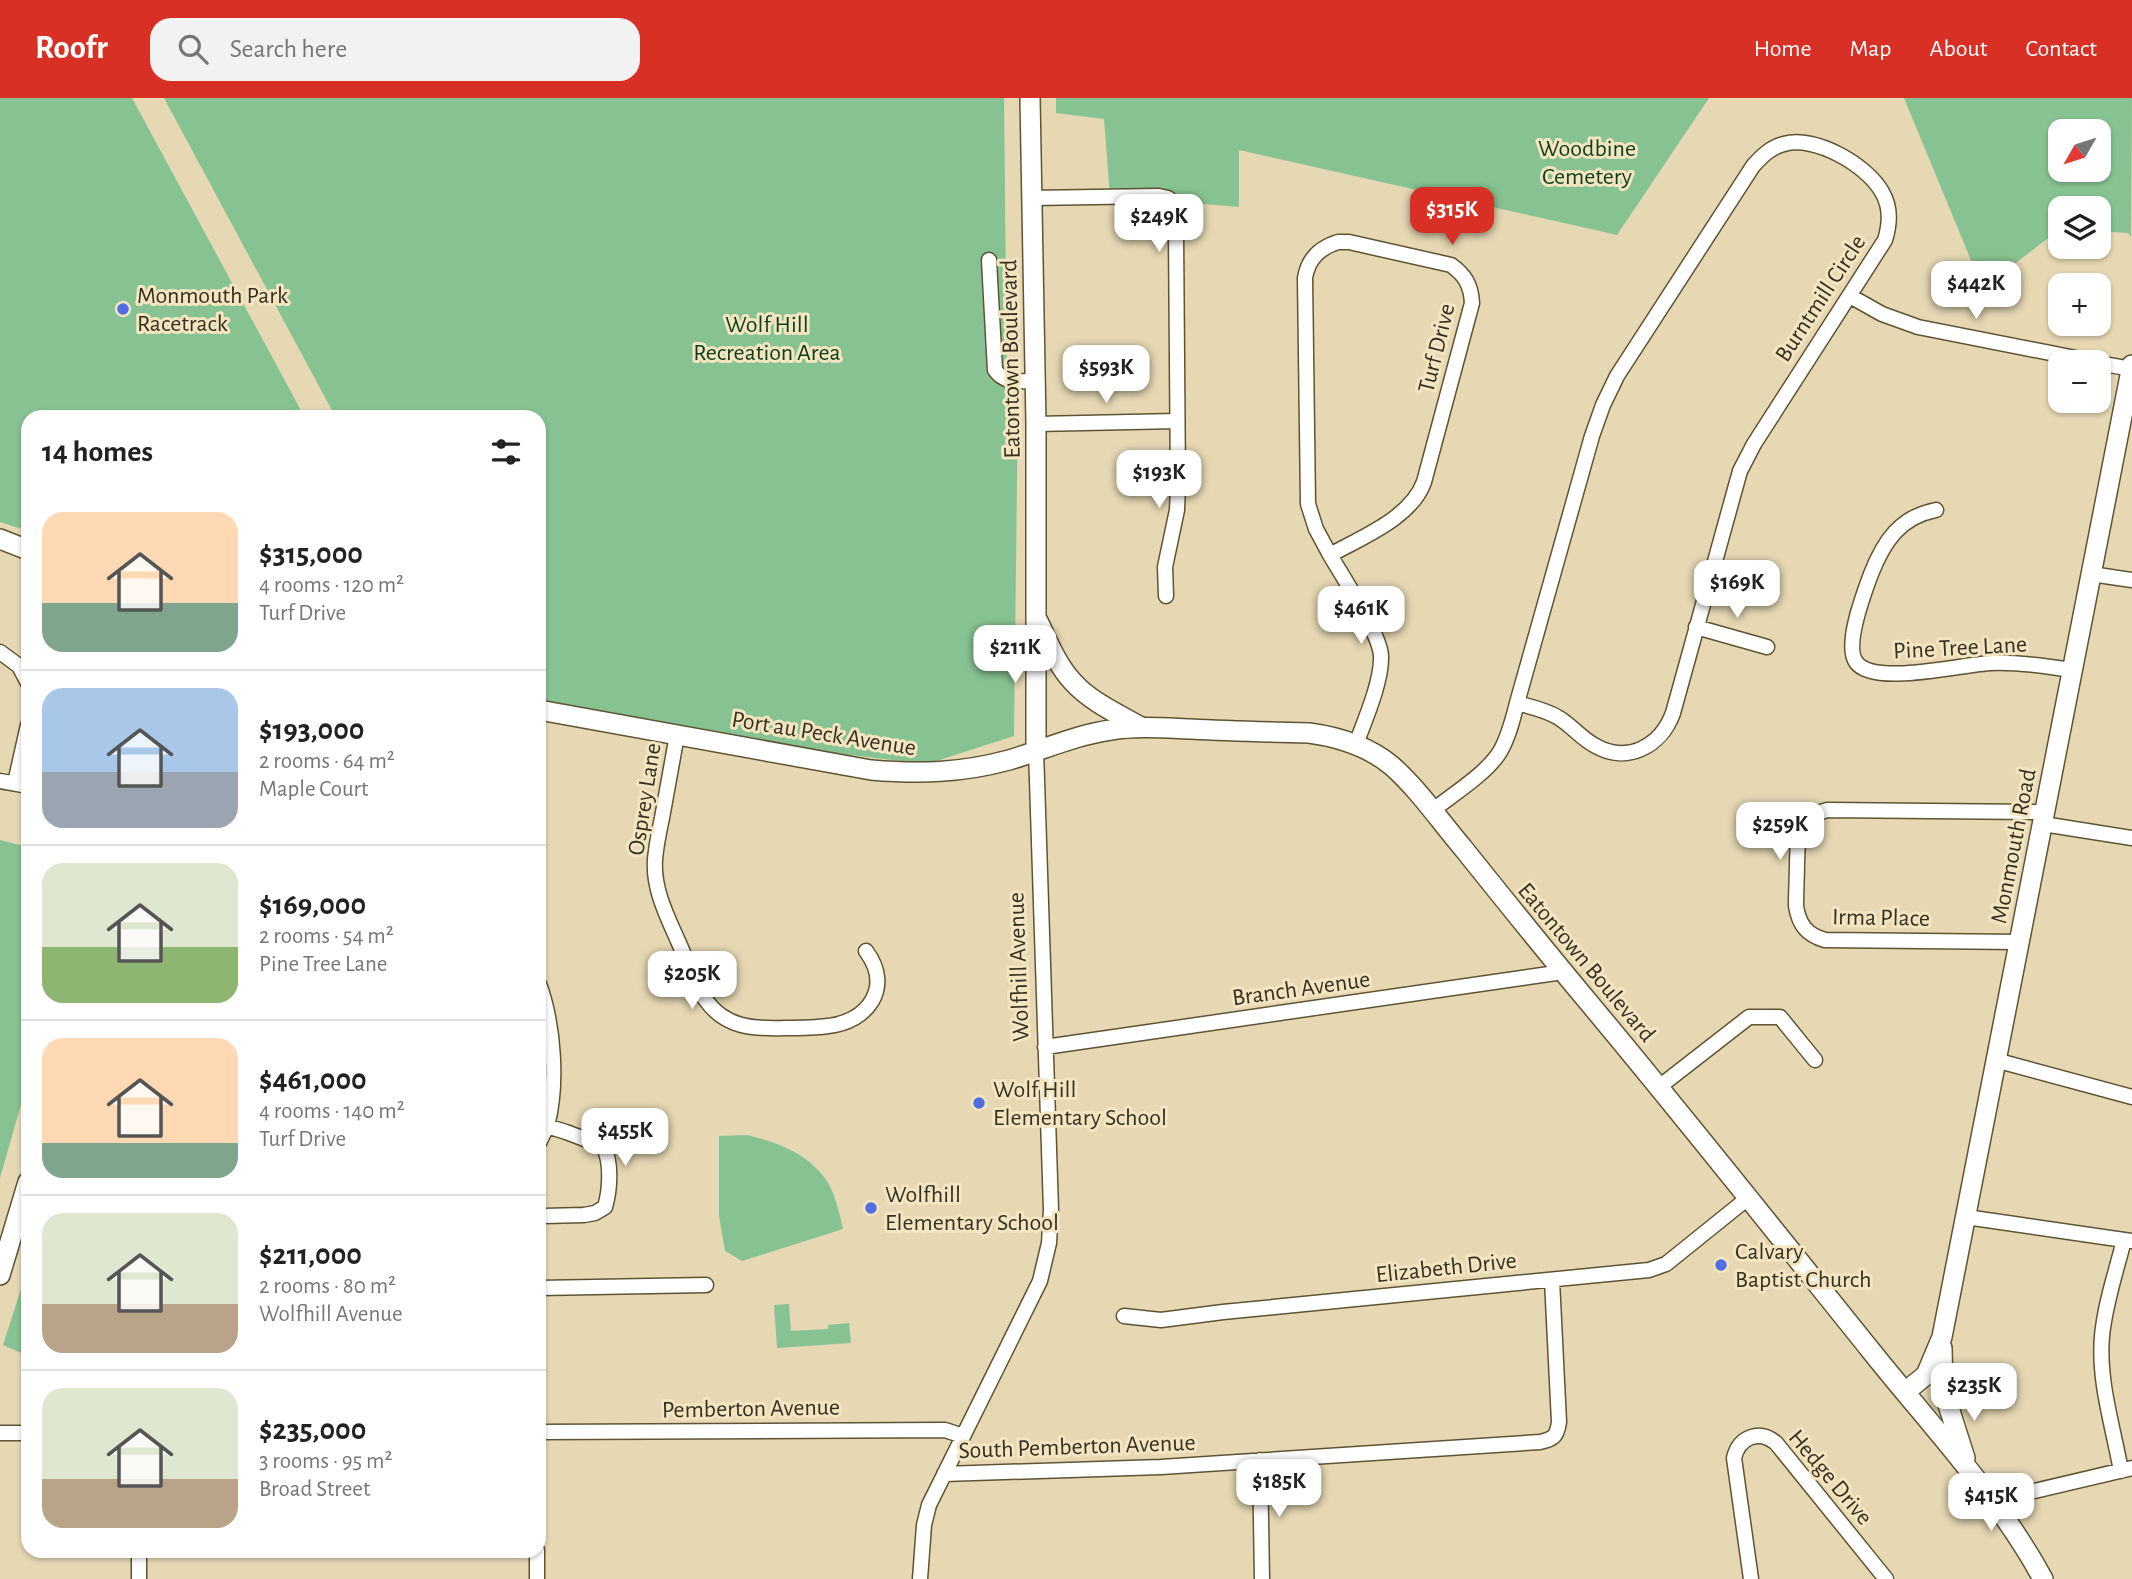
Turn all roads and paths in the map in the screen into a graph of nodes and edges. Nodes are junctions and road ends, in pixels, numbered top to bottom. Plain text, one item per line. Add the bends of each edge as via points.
1 (1030, 98) edge
2 (1031, 198) junction
3 (989, 260) dead end
4 (1850, 296) junction
5 (2048, 353) edge
6 (2111, 365) edge
7 (2132, 368) edge
8 (1035, 381) junction
9 (1177, 421) junction
10 (1036, 424) junction
11 (1936, 510) dead end
12 (0, 539) edge
13 (21, 547) edge
14 (1330, 555) junction
15 (2091, 575) junction
16 (2132, 580) edge
17 (1166, 596) dead end
18 (1037, 620) junction
19 (1696, 627) junction
20 (1768, 647) dead end
21 (0, 652) edge
22 (21, 670) edge
23 (2071, 670) junction
24 (1517, 703) junction
25 (546, 711) edge
26 (1141, 727) junction
27 (677, 734) junction
28 (1356, 744) junction
29 (1036, 750) junction
30 (21, 754) edge
31 (14, 783) edge
32 (1432, 811) junction
33 (2044, 818) junction
34 (2132, 838) edge
35 (2019, 942) junction
36 (866, 951) dead end
37 (1563, 972) junction
38 (546, 1009) edge
39 (1045, 1047) junction
40 (1815, 1060) dead end
41 (1996, 1060) junction
42 (1659, 1087) junction
43 (2132, 1097) edge
44 (547, 1126) joint
45 (1748, 1198) junction
46 (21, 1205) edge
47 (546, 1216) edge
48 (1966, 1217) junction
49 (2128, 1241) edge
50 (0, 1275) edge
51 (1552, 1280) junction
52 (706, 1285) dead end
53 (546, 1288) edge
54 (1124, 1316) dead end
55 (1942, 1337) junction
56 (1943, 1389) junction
57 (1905, 1392) junction
58 (1919, 1409) junction
59 (546, 1432) edge
60 (0, 1433) edge
61 (21, 1433) edge
62 (962, 1436) junction
63 (1260, 1460) junction
64 (1968, 1469) junction
65 (2126, 1469) edge
66 (944, 1474) junction
67 (1992, 1500) junction
68 (139, 1558) edge
69 (537, 1558) edge
70 (139, 1579) edge
71 (537, 1579) edge
72 (920, 1579) edge
73 (1262, 1579) edge
74 (1751, 1579) edge
75 (1886, 1579) edge
76 (2043, 1579) edge

1 - 2 street, Eatontown Boulevard
2 - 8 street, Eatontown Boulevard
2 - 9 street via 1159,196 1173,203
3 - 8 street via 995,370 1007,381
4 - 5 street via 1918,327
4 - 19 street, Burntmill Circle via 1740,471
4 - 24 street, Burntmill Circle via 1885,240 1889,211 1883,193 1863,170 1817,145 1796,142 1772,149 1753,166 1609,390
6 - 7 street
7 - 15 street, Monmouth Road
8 - 10 street, Eatontown Boulevard
9 - 10 street
9 - 17 street via 1177,510 1165,567
10 - 18 street, Eatontown Boulevard
11 - 23 street, Pine Tree Lane via 1905,522 1874,566 1852,640 1855,661 1870,673 1888,674 1989,663
12 - 13 street
14 - 14 street, Turf Drive via 1397,517 1421,489 1472,303 1467,281 1444,262 1338,242 1318,252 1306,271 1308,496 1310,514
14 - 28 street, Turf Drive via 1380,647 1381,667
15 - 16 street
15 - 23 street, Monmouth Road
18 - 26 street via 1072,681 1090,698
18 - 29 street, Wolfhill Avenue
19 - 20 street
19 - 24 street, Burntmill Circle via 1670,720 1658,738 1642,750 1624,754 1603,750 1558,717
21 - 22 street
23 - 33 street, Monmouth Road
24 - 32 street, Burntmill Circle via 1498,755
25 - 27 street, Port au Peck Avenue
26 - 28 street, Eatontown Boulevard via 1308,733
26 - 29 street, Port au Peck Avenue via 1081,736
27 - 29 street, Port au Peck Avenue via 871,770 927,774 1010,760
27 - 36 street, Osprey Lane via 655,877 664,911 701,993 713,1009 732,1023 757,1029 846,1023 863,1013 876,991 874,962
28 - 32 street, Eatontown Boulevard via 1392,766
29 - 39 street, Wolfhill Avenue
30 - 31 street
32 - 37 street, Eatontown Boulevard
33 - 34 street
33 - 35 street, Monmouth Road
33 - 35 street, Irma Place via 1827,810 1805,822 1798,836 1796,906 1803,927 1815,937
35 - 41 street, Monmouth Road
37 - 39 street, Branch Avenue
37 - 42 street, Eatontown Boulevard
38 - 44 street via 552,1058
39 - 62 street, Wolfhill Avenue via 1051,1210 1044,1267
40 - 42 street via 1780,1017 1749,1017
41 - 43 street
41 - 48 street, Monmouth Road
42 - 45 street, Eatontown Boulevard
44 - 47 street via 603,1146 608,1160 608,1197 605,1207 596,1213
45 - 51 street, Elizabeth Drive via 1659,1268
45 - 57 street, Eatontown Boulevard
46 - 50 street
48 - 49 street
48 - 55 street, Monmouth Road
49 - 65 street via 2105,1315 2101,1351 2105,1390
51 - 54 street, Elizabeth Drive via 1161,1320
51 - 63 street, South Pemberton Avenue via 1559,1422 1553,1438
52 - 53 street
55 - 56 street, Monmouth Road
55 - 57 street, Monmouth Road via 1931,1368
56 - 58 street
56 - 64 street, Monmouth Road
57 - 58 street, Eatontown Boulevard
58 - 64 street, Eatontown Boulevard
59 - 62 street, Pemberton Avenue via 945,1430
60 - 61 street
62 - 66 street, Wolfhill Avenue
63 - 66 street, South Pemberton Avenue
63 - 73 street
64 - 67 street, Eatontown Boulevard
65 - 67 street
66 - 72 street, Wolfhill Avenue via 926,1516
67 - 76 street, Eatontown Boulevard
68 - 70 street
69 - 71 street
74 - 75 street, Hedge Drive via 1734,1458 1741,1443 1760,1435 1776,1443

